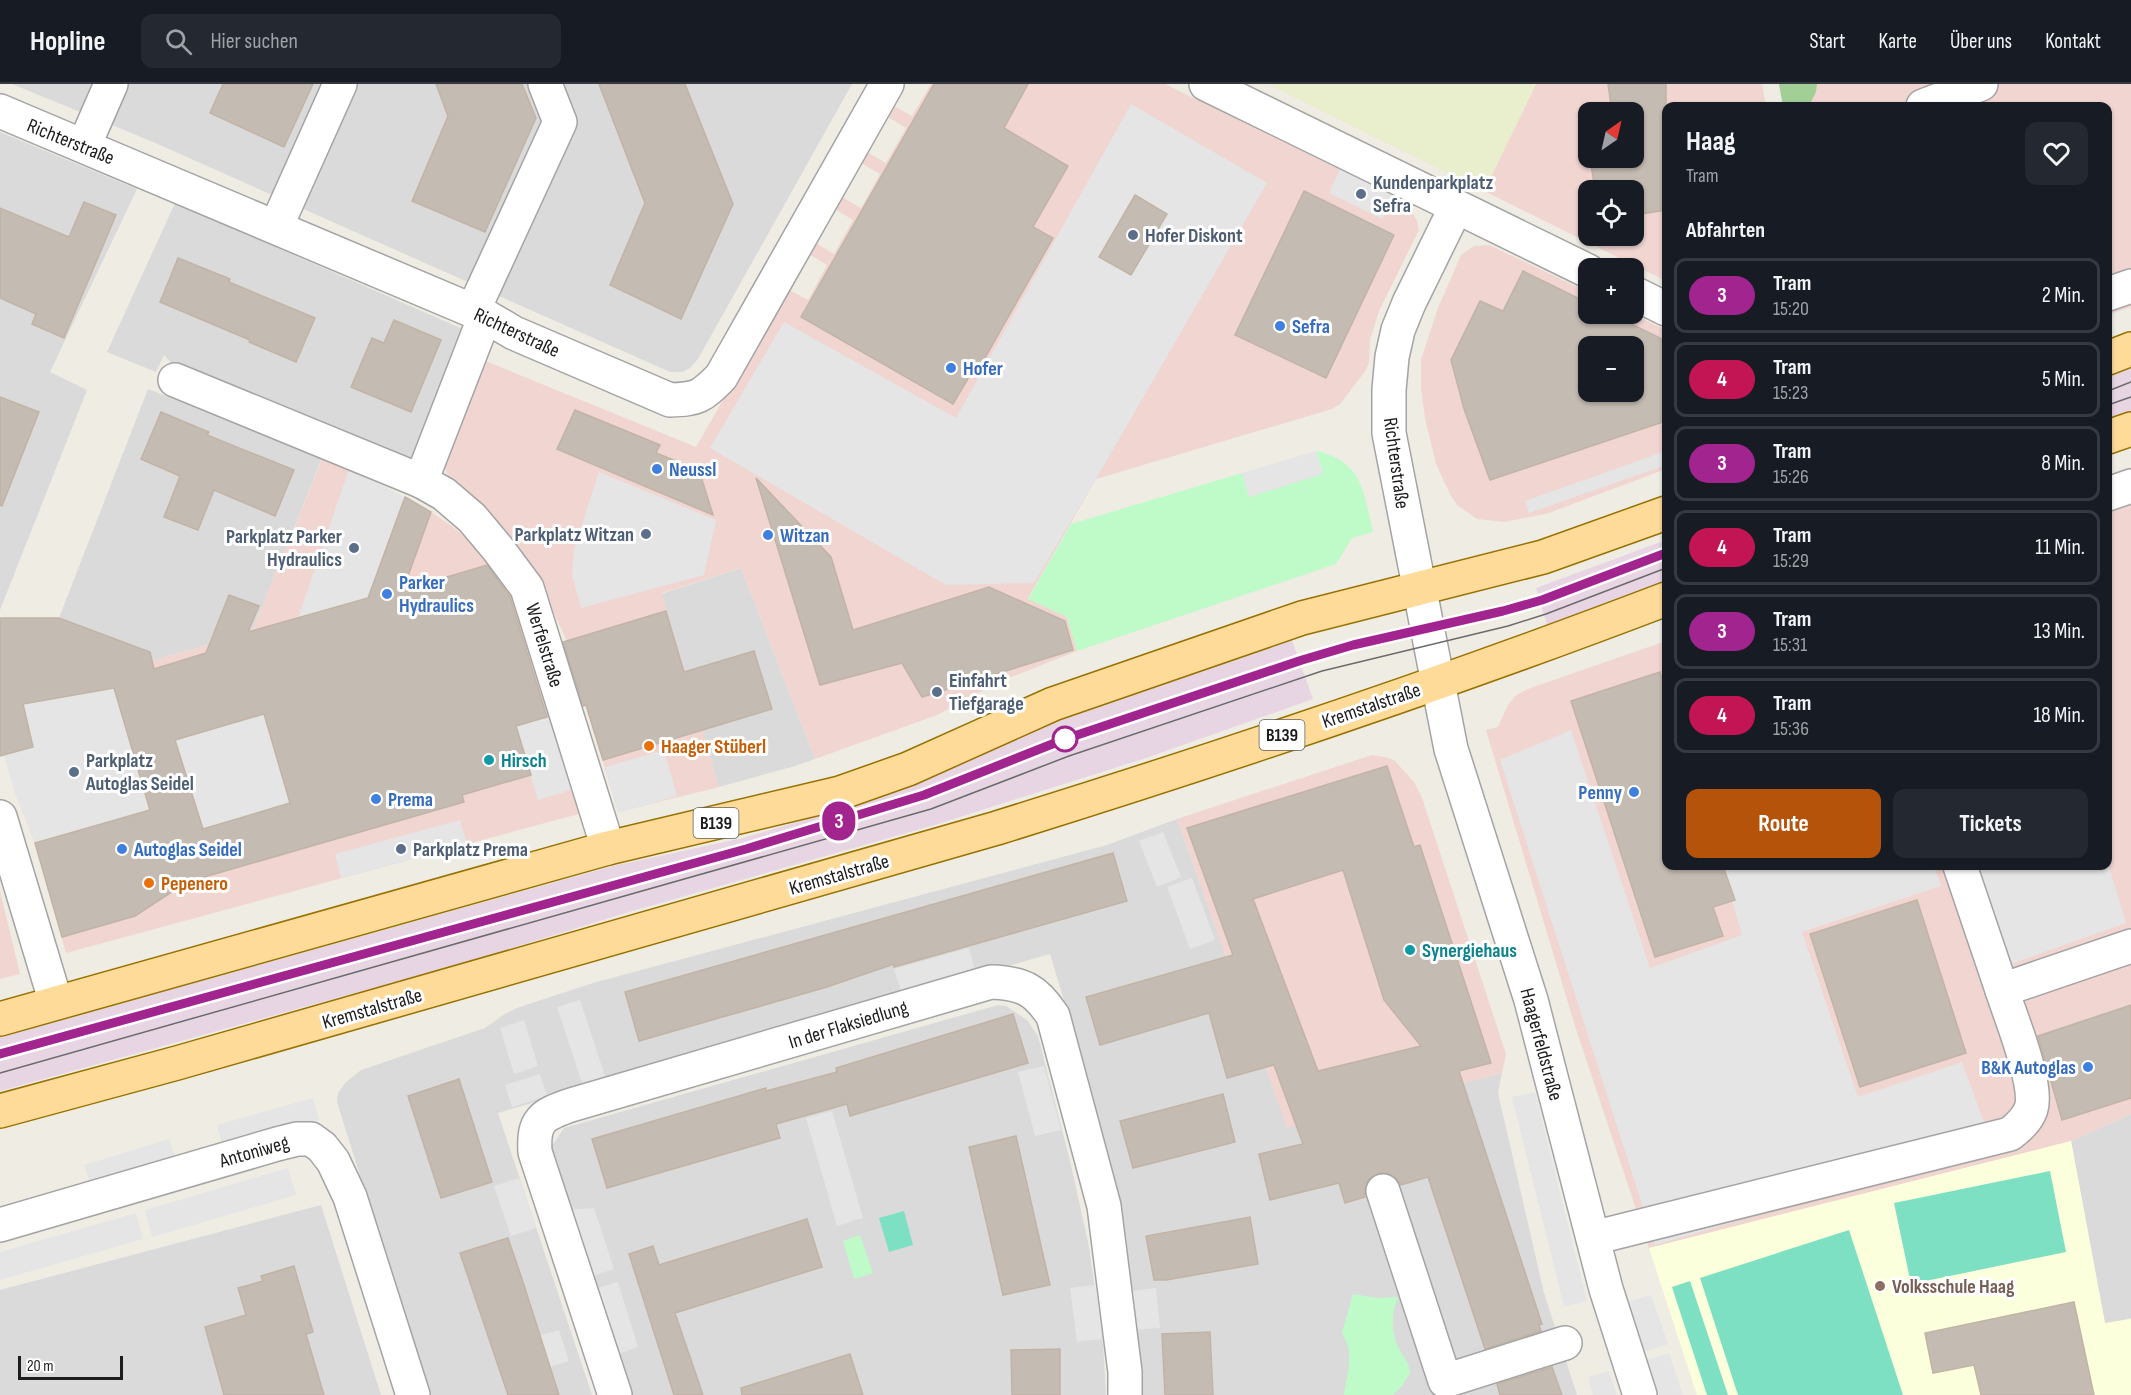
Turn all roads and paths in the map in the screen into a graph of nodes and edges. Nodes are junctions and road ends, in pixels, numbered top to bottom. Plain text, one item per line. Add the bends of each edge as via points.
1 (111, 84) edge
2 (340, 84) edge
3 (545, 84) edge
4 (887, 84) edge
5 (1206, 84) edge
6 (1981, 84) edge
7 (1934, 102) edge
8 (0, 111) edge
9 (84, 146) junction
10 (1456, 207) junction
11 (276, 227) junction
12 (1578, 266) edge
13 (2131, 286) edge
14 (2112, 293) edge
15 (1644, 298) edge
16 (1662, 307) edge
17 (479, 314) junction
18 (2131, 349) edge
19 (2112, 356) edge
20 (175, 380) dead end
21 (2131, 429) edge
22 (2112, 436) edge
23 (421, 482) junction
24 (2131, 486) edge
25 (2112, 493) edge
26 (1662, 514) edge
27 (1419, 589) junction
28 (1662, 601) edge
29 (1438, 681) junction
30 (0, 817) edge
31 (608, 848) junction
32 (1961, 870) edge
33 (2131, 946) edge
34 (2002, 990) junction
35 (56, 1003) junction
36 (0, 1019) edge
37 (0, 1111) edge
38 (1383, 1191) dead end
39 (0, 1225) edge
40 (1593, 1238) junction
41 (1565, 1342) dead end
42 (1448, 1388) edge
43 (413, 1395) edge
44 (615, 1395) edge
45 (1125, 1395) edge
46 (1640, 1395) edge

1 - 9 street
2 - 11 street
3 - 17 street via 560,122
4 - 17 street, Richterstraße via 721,377 694,399 670,400
5 - 10 street
6 - 7 street
8 - 9 street, Richterstraße
9 - 11 street, Richterstraße
10 - 12 street
10 - 27 street, Richterstraße via 1409,303 1392,357 1389,433
11 - 17 street, Richterstraße
13 - 14 street
15 - 16 street
17 - 23 street
18 - 19 main road
20 - 23 street, Werfelstraße
21 - 22 main road
23 - 31 street, Werfelstraße via 444,494 472,518 527,588
24 - 25 street
26 - 27 main road, B139 via 1543,557
27 - 29 street, Haagerfeldstraße
27 - 31 main road, B139 via 1302,618 1053,704 908,769 840,793
28 - 29 main road, Kremstalstraße / B139
29 - 37 main road, Kremstalstraße / B139 via 1126,788 957,841
29 - 40 street, Haagerfeldstraße via 1451,749 1531,1000
30 - 35 street
31 - 35 main road, B139
32 - 34 street
33 - 34 street
34 - 40 street via 2033,1091 2031,1108 2023,1123 2010,1134
35 - 36 main road, B139
38 - 42 street
39 - 43 street, Antoniweg via 277,1144 311,1139 333,1161 350,1197
40 - 46 street, Haagerfeldstraße
41 - 42 street
44 - 45 street, In der Flaksiedlung via 535,1152 538,1122 571,1106 991,981 1028,988 1043,1000 1053,1016 1104,1206

